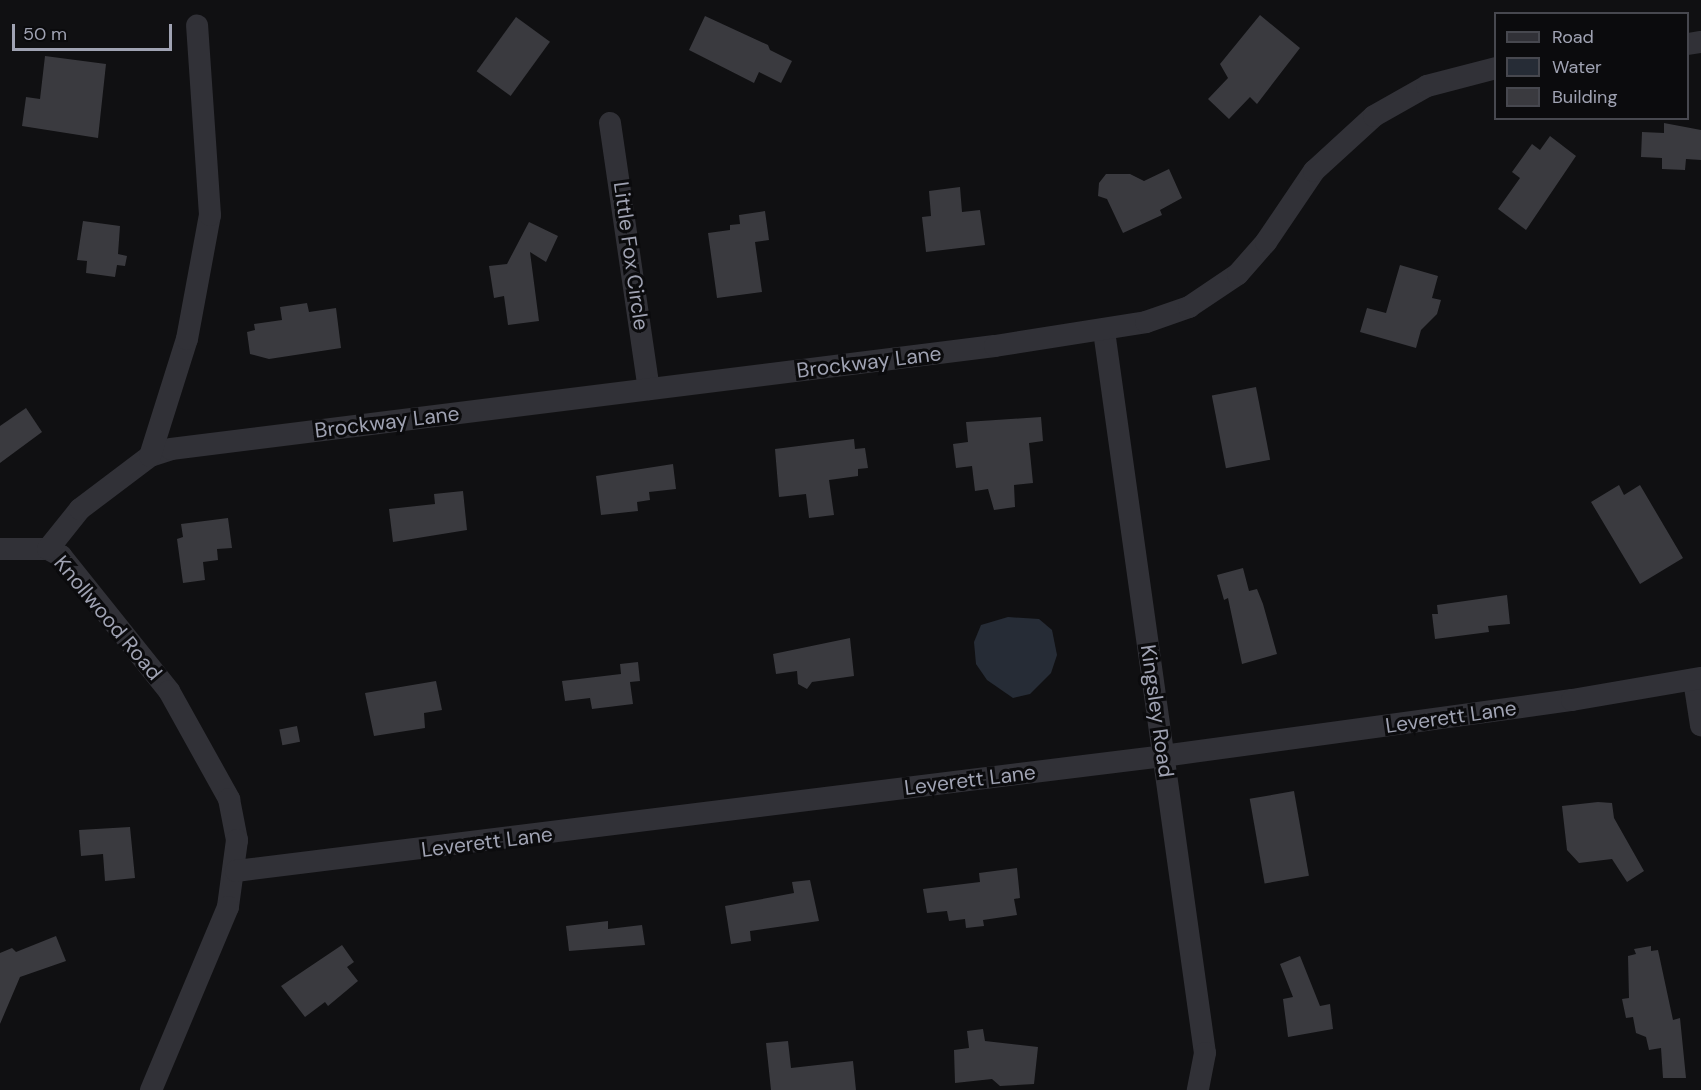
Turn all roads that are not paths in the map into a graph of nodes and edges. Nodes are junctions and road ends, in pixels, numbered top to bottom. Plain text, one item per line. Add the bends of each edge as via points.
1 (197, 25) dead end
2 (1494, 69) edge
3 (610, 123) dead end
4 (1104, 331) junction
5 (649, 389) junction
6 (150, 456) junction
7 (0, 549) edge
8 (48, 549) junction
9 (1697, 679) edge
10 (1701, 726) edge
11 (1163, 756) junction
12 (236, 870) junction
13 (151, 1090) edge
14 (1198, 1090) edge

1 - 6 street via 206,109 210,215 206,252 187,339
2 - 4 street, Brockway Lane via 1427,86 1374,116 1329,154 1238,274 1189,307
3 - 5 street, Little Fox Circle
4 - 5 street, Brockway Lane
4 - 11 street, Kingsley Road
5 - 6 street, Brockway Lane via 171,449
6 - 8 street, Knollwood Road via 80,509
7 - 8 street
8 - 12 street, Knollwood Road via 61,556 169,691 220,777 237,840
9 - 10 street
9 - 11 street, Leverett Lane
11 - 12 street, Leverett Lane
11 - 14 street, Kingsley Road via 1205,1053
12 - 13 street, Knollwood Road via 228,907

